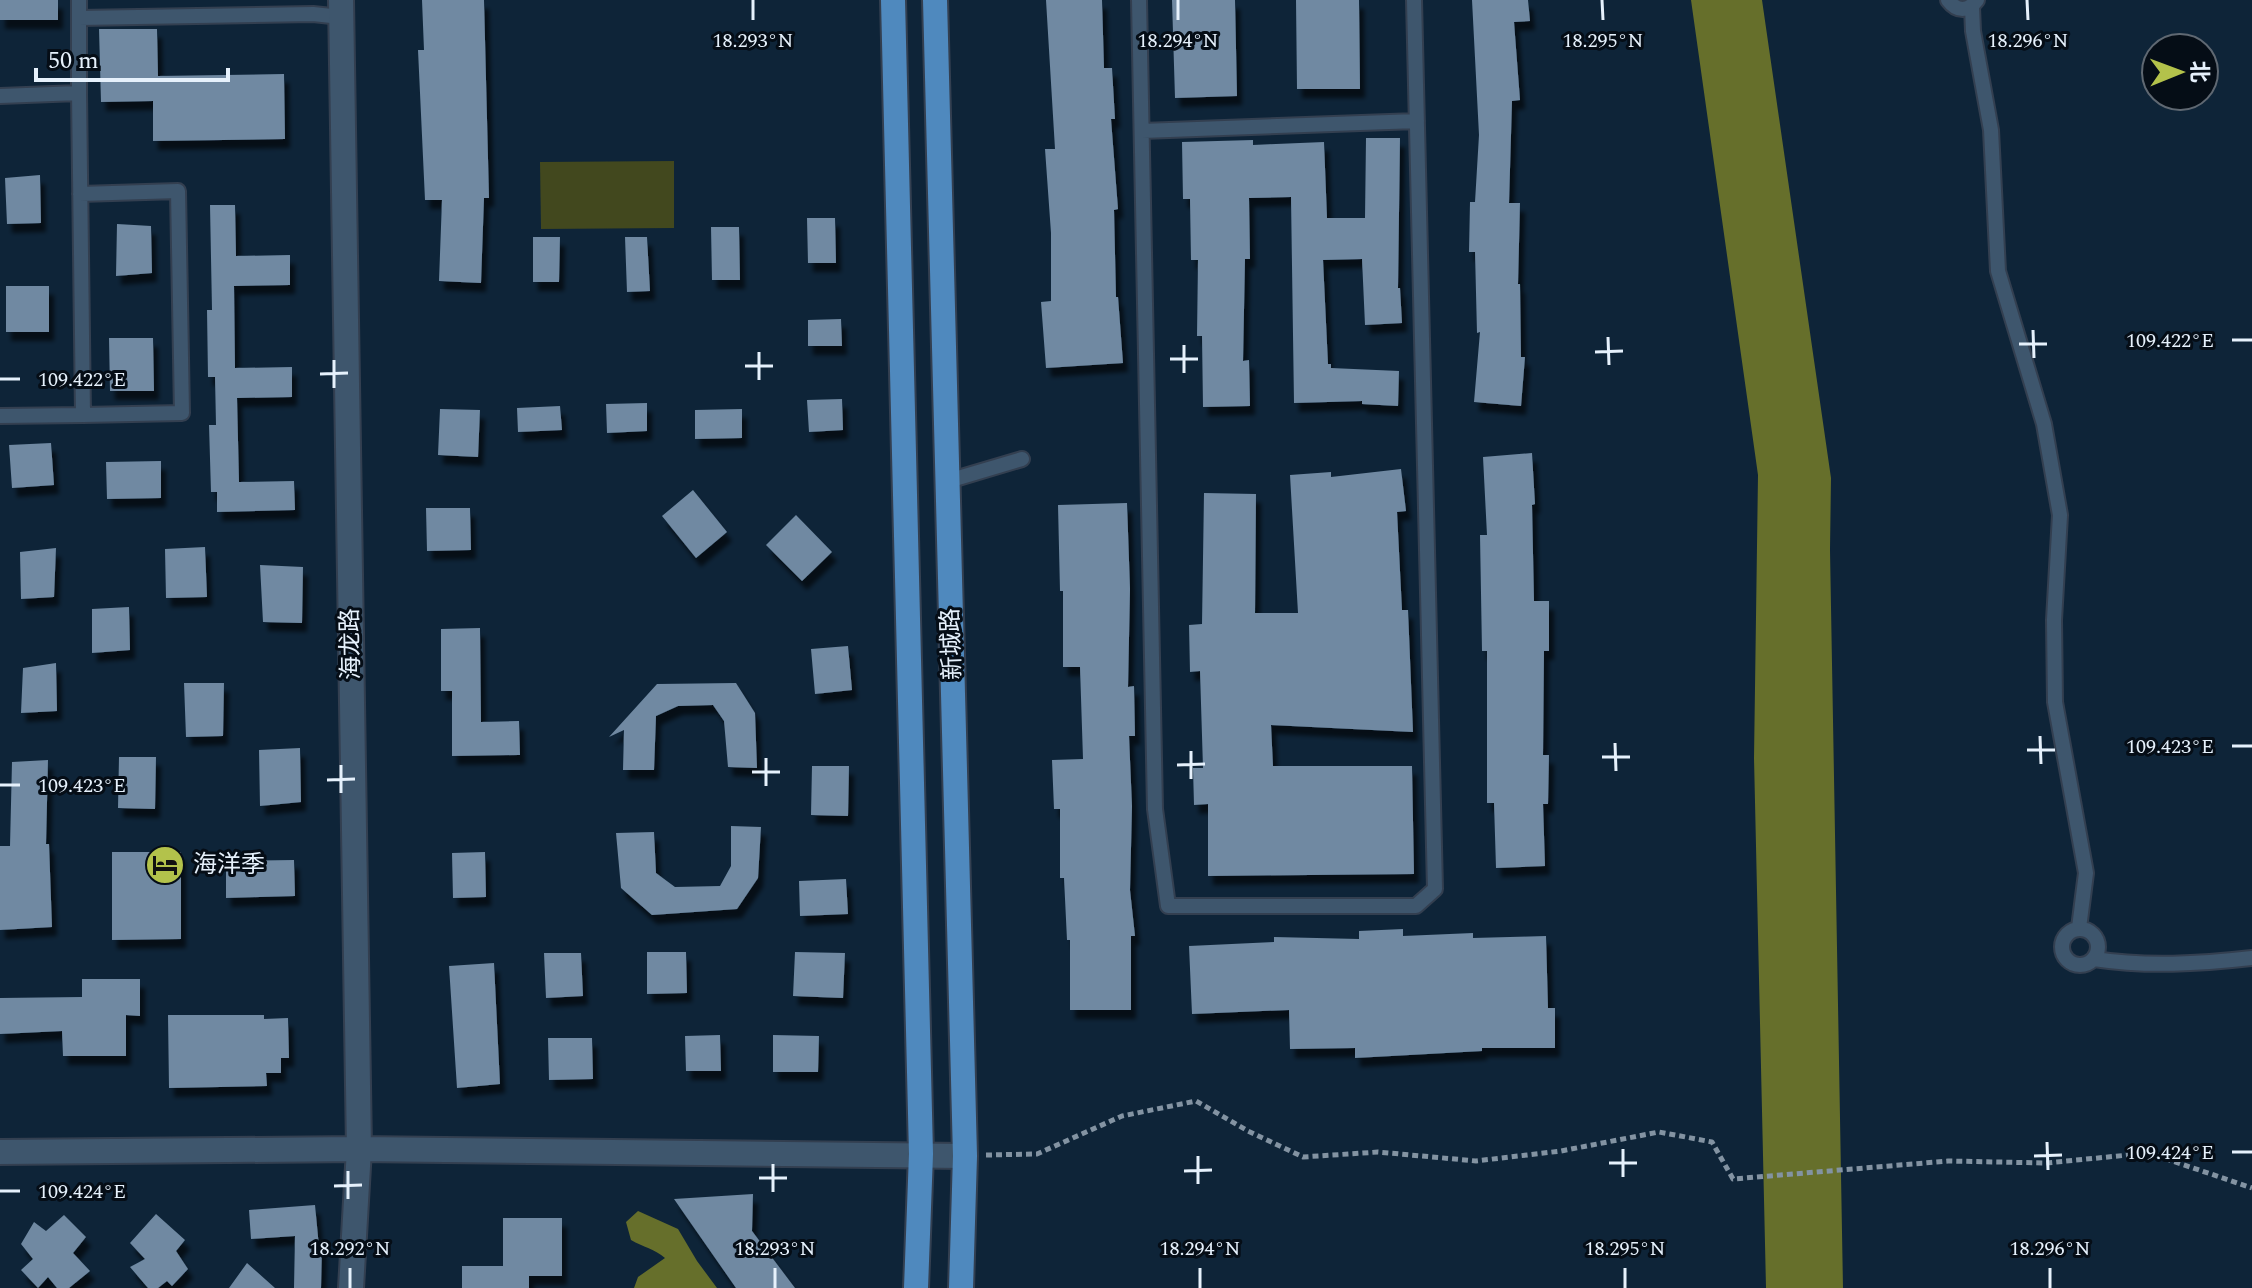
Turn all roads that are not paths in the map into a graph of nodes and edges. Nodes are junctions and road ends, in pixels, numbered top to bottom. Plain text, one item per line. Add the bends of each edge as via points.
1 (79, 0) edge
2 (893, 0) edge
3 (935, 0) edge
4 (1139, 0) edge
5 (1414, 0) edge
6 (1948, 0) edge
7 (1974, 4) edge
8 (341, 8) edge
9 (79, 18) junction
10 (79, 93) junction
11 (0, 96) edge
12 (1417, 121) junction
13 (1142, 131) junction
14 (80, 194) junction
15 (83, 415) junction
16 (0, 416) edge
17 (1022, 459) dead end
18 (948, 481) junction
19 (2079, 928) junction
20 (2252, 958) edge
21 (2094, 959) junction
22 (359, 1149) junction
23 (0, 1152) edge
24 (921, 1154) junction
25 (965, 1156) junction
26 (351, 1288) edge
27 (916, 1288) edge
28 (961, 1288) edge

1 - 9 lane
2 - 24 main road, 新城路
3 - 18 main road, 新城路
4 - 13 lane
5 - 12 lane
6 - 7 lane via 1962,10
7 - 19 lane via 1973,31 1991,130 1998,271 2044,424 2060,515 2055,702 2086,873
8 - 9 lane via 313,14
8 - 22 street, 海龙路
9 - 10 lane
10 - 11 lane
10 - 14 lane
12 - 13 lane
12 - 13 lane via 1435,889 1416,906 1168,906 1155,809
14 - 15 lane
14 - 15 lane via 178,191 182,397 182,413
15 - 16 lane
17 - 18 lane
18 - 25 main road, 新城路
19 - 21 lane via 2097,939
19 - 21 lane via 2063,939 2061,950 2075,965
20 - 21 lane via 2197,964
22 - 23 street
22 - 24 street
22 - 26 street, 海龙路
24 - 25 street
24 - 27 main road, 新城路
25 - 28 main road, 新城路

